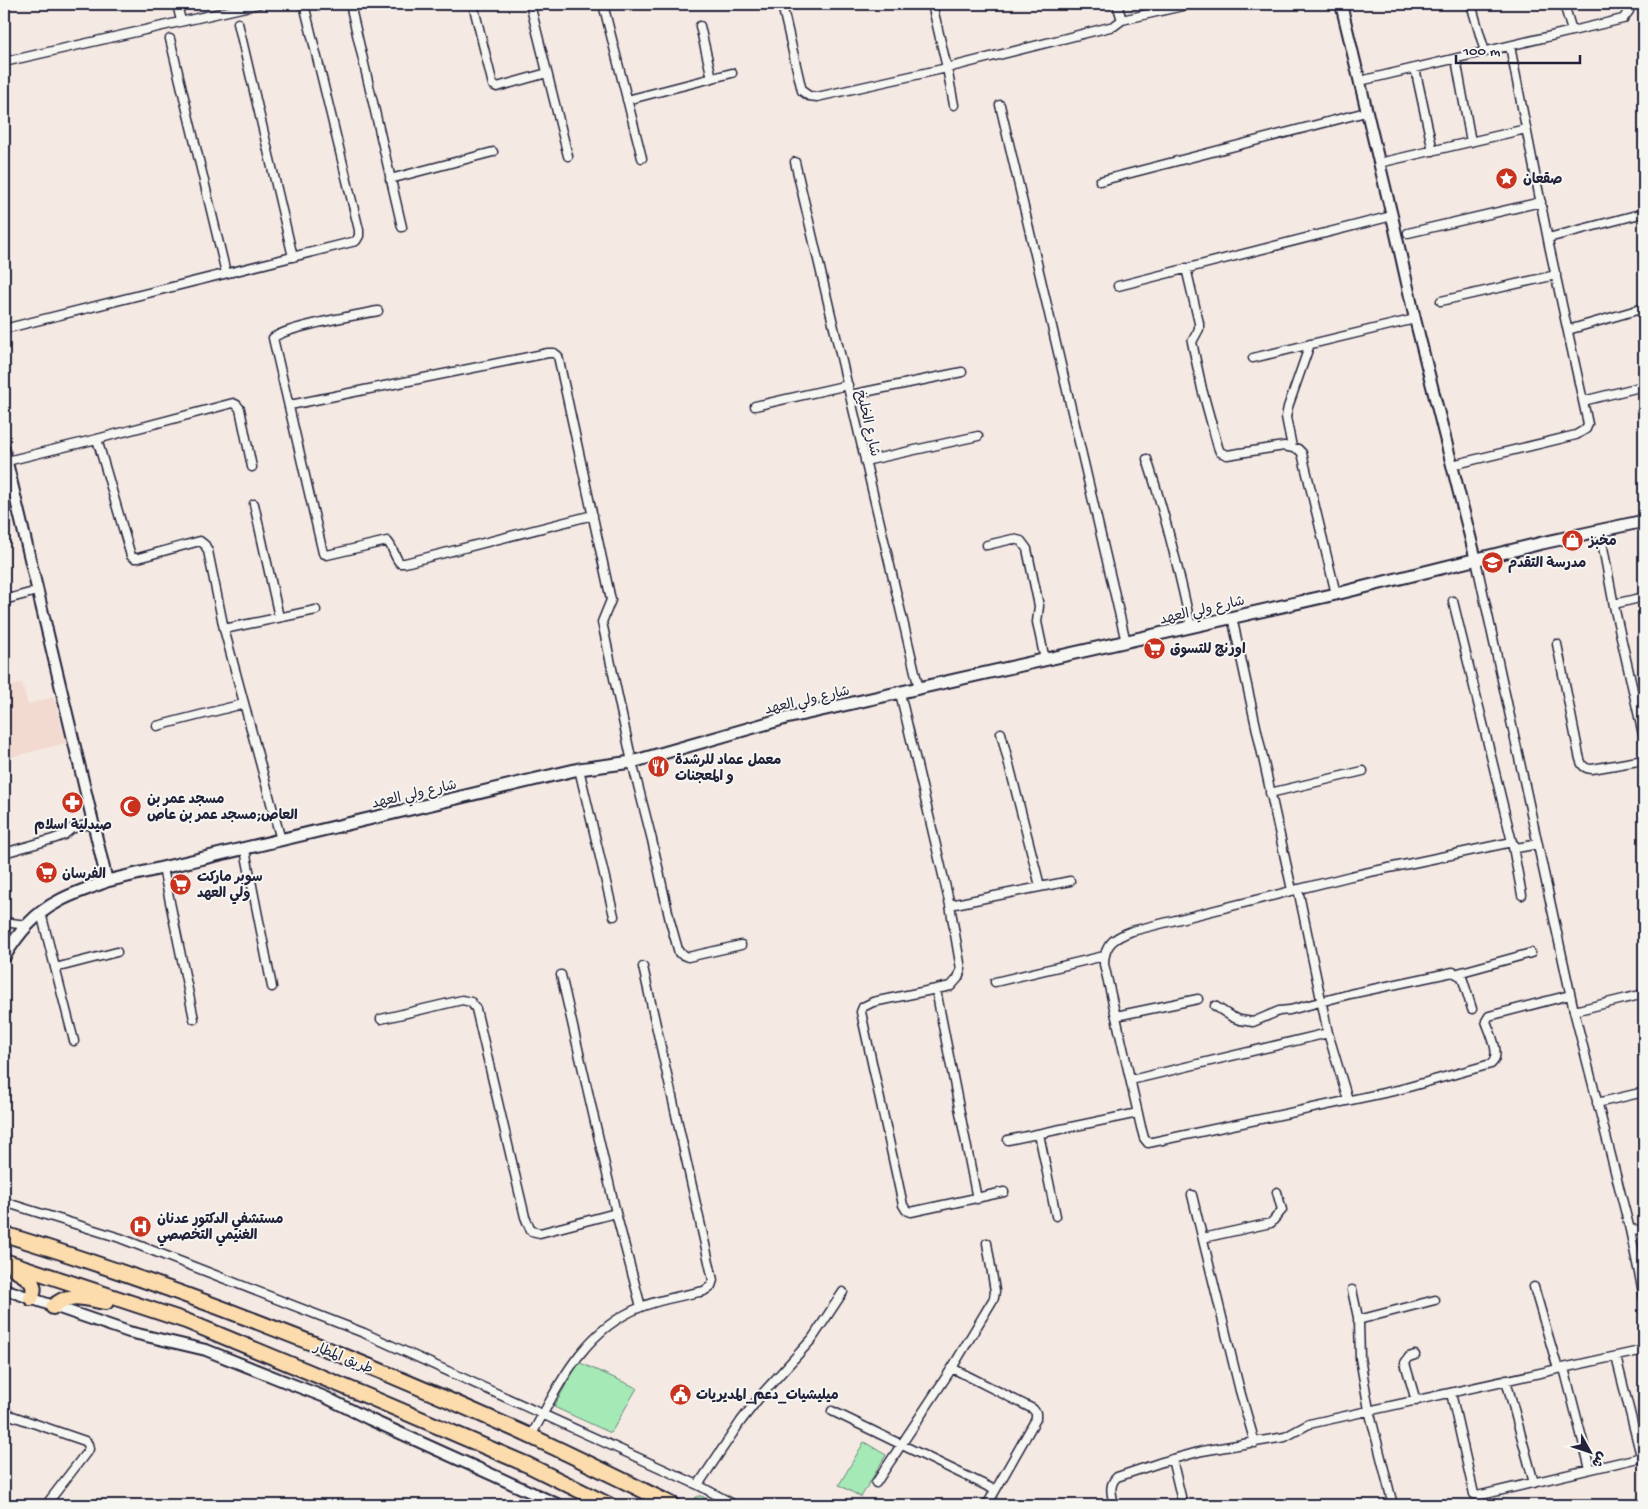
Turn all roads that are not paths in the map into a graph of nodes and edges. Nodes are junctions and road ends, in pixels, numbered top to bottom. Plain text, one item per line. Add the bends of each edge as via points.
1 (177, 4) edge
2 (259, 4) edge
3 (304, 4) edge
4 (350, 4) edge
5 (473, 4) edge
6 (530, 4) edge
7 (603, 4) edge
8 (784, 4) edge
9 (932, 4) edge
10 (1117, 4) edge
11 (1191, 4) edge
12 (1341, 4) edge
13 (1471, 4) edge
14 (1564, 4) edge
15 (1627, 4) edge
16 (1122, 20) junction
17 (181, 21) junction
18 (238, 23) dead end
19 (700, 26) dead end
20 (1572, 31) junction
21 (170, 39) dead end
22 (1510, 46) junction
23 (1485, 52) junction
24 (1456, 59) junction
25 (4, 62) edge
26 (946, 68) junction
27 (1415, 68) junction
28 (547, 73) junction
29 (732, 73) dead end
30 (712, 78) junction
31 (1360, 81) junction
32 (627, 100) junction
33 (954, 105) dead end
34 (1000, 105) dead end
35 (1366, 112) junction
36 (1526, 129) junction
37 (1471, 142) junction
38 (1433, 151) junction
39 (493, 152) dead end
40 (568, 156) dead end
41 (642, 158) dead end
42 (795, 162) dead end
43 (1379, 163) junction
44 (390, 178) junction
45 (1100, 181) dead end
46 (1541, 202) junction
47 (1644, 213) edge
48 (1392, 216) junction
49 (402, 227) dead end
50 (1408, 233) dead end
51 (1548, 238) junction
52 (293, 257) junction
53 (1186, 268) junction
54 (226, 273) junction
55 (1556, 275) junction
56 (1118, 286) dead end
57 (1441, 301) dead end
58 (1644, 308) edge
59 (378, 311) dead end
60 (1415, 319) junction
61 (4, 329) edge
62 (1568, 330) junction
63 (1310, 344) junction
64 (1253, 358) dead end
65 (962, 372) dead end
66 (848, 385) junction
67 (1644, 386) edge
68 (850, 395) junction
69 (1583, 401) junction
70 (290, 405) junction
71 (755, 406) dead end
72 (978, 436) dead end
73 (97, 439) junction
74 (1292, 447) junction
75 (4, 450) edge
76 (1147, 459) dead end
77 (7, 461) junction
78 (866, 461) junction
79 (1452, 465) junction
80 (252, 467) dead end
81 (254, 504) dead end
82 (593, 515) junction
83 (1644, 521) edge
84 (1600, 531) junction
85 (987, 545) dead end
86 (1476, 560) junction
87 (37, 591) junction
88 (1336, 594) junction
89 (1644, 597) edge
90 (4, 600) edge
91 (1453, 601) dead end
92 (1614, 604) junction
93 (316, 610) dead end
94 (279, 617) junction
95 (1232, 617) junction
96 (1191, 627) junction
97 (224, 629) junction
98 (1126, 642) junction
99 (1557, 644) dead end
100 (1045, 660) junction
101 (919, 689) junction
102 (900, 693) junction
103 (243, 704) junction
104 (156, 726) dead end
105 (1001, 733) dead end
106 (1644, 739) edge
107 (1644, 760) edge
108 (632, 762) junction
109 (578, 769) junction
110 (1363, 771) dead end
111 (1270, 793) junction
112 (93, 823) junction
113 (281, 840) junction
114 (1512, 842) junction
115 (1538, 844) junction
116 (245, 850) junction
117 (4, 853) edge
118 (162, 868) junction
119 (107, 881) junction
120 (1070, 881) dead end
121 (1040, 886) junction
122 (1295, 889) junction
123 (1522, 895) dead end
124 (950, 906) junction
125 (41, 914) junction
126 (614, 916) dead end
127 (4, 922) edge
128 (26, 925) junction
129 (741, 945) dead end
130 (117, 952) dead end
131 (1531, 953) dead end
132 (4, 956) edge
133 (1104, 956) junction
134 (643, 967) dead end
135 (55, 968) junction
136 (1458, 974) junction
137 (561, 975) dead end
138 (995, 982) dead end
139 (272, 987) dead end
140 (936, 990) junction
141 (1644, 994) edge
142 (1570, 995) junction
143 (1198, 999) dead end
144 (1322, 1001) junction
145 (1215, 1006) dead end
146 (1472, 1009) dead end
147 (1574, 1011) junction
148 (1116, 1016) junction
149 (194, 1019) dead end
150 (381, 1019) dead end
151 (1328, 1033) junction
152 (74, 1042) dead end
153 (1131, 1080) junction
154 (1644, 1092) edge
155 (1348, 1100) junction
156 (1596, 1103) junction
157 (1138, 1113) junction
158 (1039, 1134) junction
159 (1008, 1140) dead end
160 (1004, 1192) dead end
161 (1277, 1192) dead end
162 (1192, 1196) dead end
163 (977, 1199) junction
164 (4, 1202) edge
165 (616, 1214) junction
166 (1056, 1216) dead end
167 (1644, 1229) edge
168 (1630, 1230) junction
169 (4, 1234) edge
170 (1203, 1238) junction
171 (987, 1243) dead end
172 (4, 1262) edge
173 (1534, 1287) dead end
174 (4, 1289) edge
175 (1352, 1290) dead end
176 (843, 1292) dead end
177 (1644, 1292) edge
178 (31, 1298) junction
179 (1435, 1300) dead end
180 (641, 1306) junction
181 (53, 1307) junction
182 (160, 1312) junction
183 (1358, 1320) junction
184 (1644, 1350) edge
185 (1415, 1355) dead end
186 (1616, 1357) junction
187 (952, 1368) junction
188 (1561, 1368) junction
189 (1506, 1380) junction
190 (1451, 1393) junction
191 (1416, 1400) junction
192 (1369, 1410) junction
193 (832, 1411) dead end
194 (4, 1413) edge
195 (543, 1413) junction
196 (530, 1436) junction
197 (1254, 1443) junction
198 (902, 1444) junction
199 (1172, 1459) junction
200 (1590, 1469) junction
201 (876, 1483) dead end
202 (1534, 1483) junction
203 (698, 1485) junction
204 (995, 1490) junction
205 (46, 1505) edge
206 (559, 1505) edge
207 (609, 1505) edge
208 (673, 1505) edge
209 (735, 1505) edge
210 (987, 1505) edge
211 (1114, 1505) edge
212 (1183, 1505) edge
213 (1393, 1505) edge

1 - 17 street
2 - 17 street
3 - 52 street via 359,233 353,243
4 - 44 street
5 - 28 street via 493,85 497,87
6 - 28 street
7 - 32 street
8 - 26 street via 802,90 809,96
9 - 26 street
10 - 16 street
11 - 16 street
12 - 31 street
13 - 23 street
14 - 20 street
15 - 20 street via 1629,11 1623,19
16 - 26 street via 1095,31
17 - 25 street
18 - 52 street
19 - 30 street
20 - 22 street
21 - 54 street
22 - 23 street
22 - 36 street
23 - 24 street
24 - 27 street
24 - 37 street
26 - 33 street
27 - 31 street
27 - 38 street
28 - 40 street
29 - 30 street
30 - 32 street
31 - 35 street
32 - 41 street
34 - 98 street
35 - 43 street
35 - 45 street
36 - 37 street
36 - 46 street
37 - 38 street
38 - 43 street
39 - 44 street
42 - 66 street, شارع الخليخ
43 - 48 street
44 - 49 street
46 - 50 street
46 - 51 street
47 - 51 street
48 - 53 street
48 - 60 street
51 - 55 street
52 - 54 street
53 - 56 street
53 - 74 street via 1199,323 1192,342 1220,452
54 - 61 street
55 - 57 street
55 - 62 street
58 - 62 street
59 - 70 street via 300,328 273,338
60 - 63 street
60 - 79 street
62 - 69 street
63 - 64 street
63 - 74 street via 1286,417
65 - 68 street
66 - 68 street, شارع الخليخ
66 - 71 street
67 - 69 street
68 - 78 street, شارع الخليخ
69 - 79 street via 1588,424 1576,435
70 - 82 street via 554,353 558,356
70 - 82 street via 323,553 327,555 387,541 396,558 405,564
72 - 78 street
73 - 77 street
73 - 80 street via 233,403 240,409
73 - 97 street via 131,556 138,558 200,541 208,550
74 - 88 street via 1302,453
75 - 77 street
76 - 96 street via 1173,544
77 - 87 street
78 - 101 street, شارع الخليخ
79 - 86 street
81 - 94 street
82 - 108 street via 611,600 602,622
83 - 84 main road, شارع ولي العهد
84 - 86 main road, شارع ولي العهد
84 - 92 street
85 - 100 street via 1013,539 1021,541 1026,549 1039,606 1038,622
86 - 88 main road, شارع ولي العهد
86 - 115 street
87 - 90 street
87 - 112 street
88 - 95 main road, شارع ولي العهد
89 - 92 street
91 - 114 street
92 - 106 street
93 - 94 street
94 - 97 street
95 - 96 main road, شارع ولي العهد
95 - 111 street
96 - 98 main road, شارع ولي العهد
97 - 103 street
98 - 100 main road, شارع ولي العهد
99 - 107 street via 1584,767 1592,769
100 - 101 main road, شارع ولي العهد
101 - 102 main road, شارع ولي العهد
102 - 108 main road, شارع ولي العهد via 786,718
102 - 124 street
103 - 104 street
103 - 113 street
105 - 121 street
108 - 109 main road, شارع ولي العهد
108 - 129 street via 679,953 688,957
109 - 113 main road, شارع ولي العهد
109 - 126 street
110 - 111 street
111 - 122 street
112 - 117 street
112 - 119 street
113 - 116 main road, شارع ولي العهد
114 - 115 street via 1517,848
114 - 122 street
114 - 123 street
115 - 142 street
116 - 118 main road, شارع ولي العهد
116 - 139 street
118 - 119 main road, شارع ولي العهد
118 - 149 street
119 - 125 main road, شارع ولي العهد via 56,902
120 - 121 street
121 - 124 street
122 - 133 street via 1132,931 1116,937
122 - 144 street
124 - 140 street via 961,969 951,986
125 - 128 main road, شارع ولي العهد
125 - 135 street
127 - 128 street
128 - 132 main road, شارع ولي العهد
130 - 135 street
131 - 136 street
133 - 138 street
133 - 148 street
134 - 180 street via 713,1280 711,1286 704,1290
135 - 152 street
136 - 144 street via 1453,972
136 - 146 street via 1462,977
137 - 165 street
140 - 163 street
140 - 163 street via 873,1002 863,1007 861,1012 906,1210 911,1212
141 - 147 street
142 - 147 street
142 - 155 street via 1489,1016 1486,1021 1497,1054 1491,1064 1398,1090
143 - 148 street
144 - 145 street via 1253,1022 1232,1017
144 - 151 street
147 - 156 street
148 - 153 street
150 - 165 street via 462,1000 471,1002 476,1008 525,1217 531,1230 540,1233
151 - 153 street
151 - 155 street
153 - 157 street
154 - 156 street
155 - 157 street via 1148,1143
156 - 168 street
157 - 158 street
158 - 159 street
158 - 166 street
160 - 163 street
161 - 170 street via 1282,1210 1271,1223
162 - 170 street
164 - 195 street via 120,1238 337,1322
165 - 180 street
167 - 168 street
168 - 177 street
169 - 196 highway, طريق المطار via 212,1305 339,1354
170 - 197 street
171 - 187 street via 995,1295
172 - 178 highway via 30,1279 34,1289
172 - 182 highway, طريق المطار
173 - 188 street
174 - 178 street
175 - 183 street
176 - 203 street via 812,1338 746,1414
178 - 181 street
179 - 183 street
180 - 195 street via 589,1342
181 - 182 highway via 66,1298 76,1297
181 - 206 street via 129,1332 206,1350 325,1397
182 - 207 highway, طريق المطار via 528,1465
183 - 192 street via 1360,1358
184 - 186 street
185 - 191 street via 1405,1363
186 - 188 street
186 - 200 street via 1640,1456
187 - 198 street
187 - 204 street via 1036,1413
188 - 189 street
188 - 200 street
189 - 190 street
189 - 202 street
190 - 191 street
190 - 202 street via 1475,1495
191 - 192 street
192 - 197 street via 1309,1424 1285,1437
192 - 213 street
193 - 198 street
194 - 205 street via 88,1444 89,1449
195 - 196 street
195 - 203 street
196 - 208 highway, طريق المطار
197 - 199 street
198 - 201 street
198 - 204 street
199 - 211 street via 1117,1477 1111,1486
199 - 212 street
200 - 202 street
203 - 209 street
204 - 210 street

